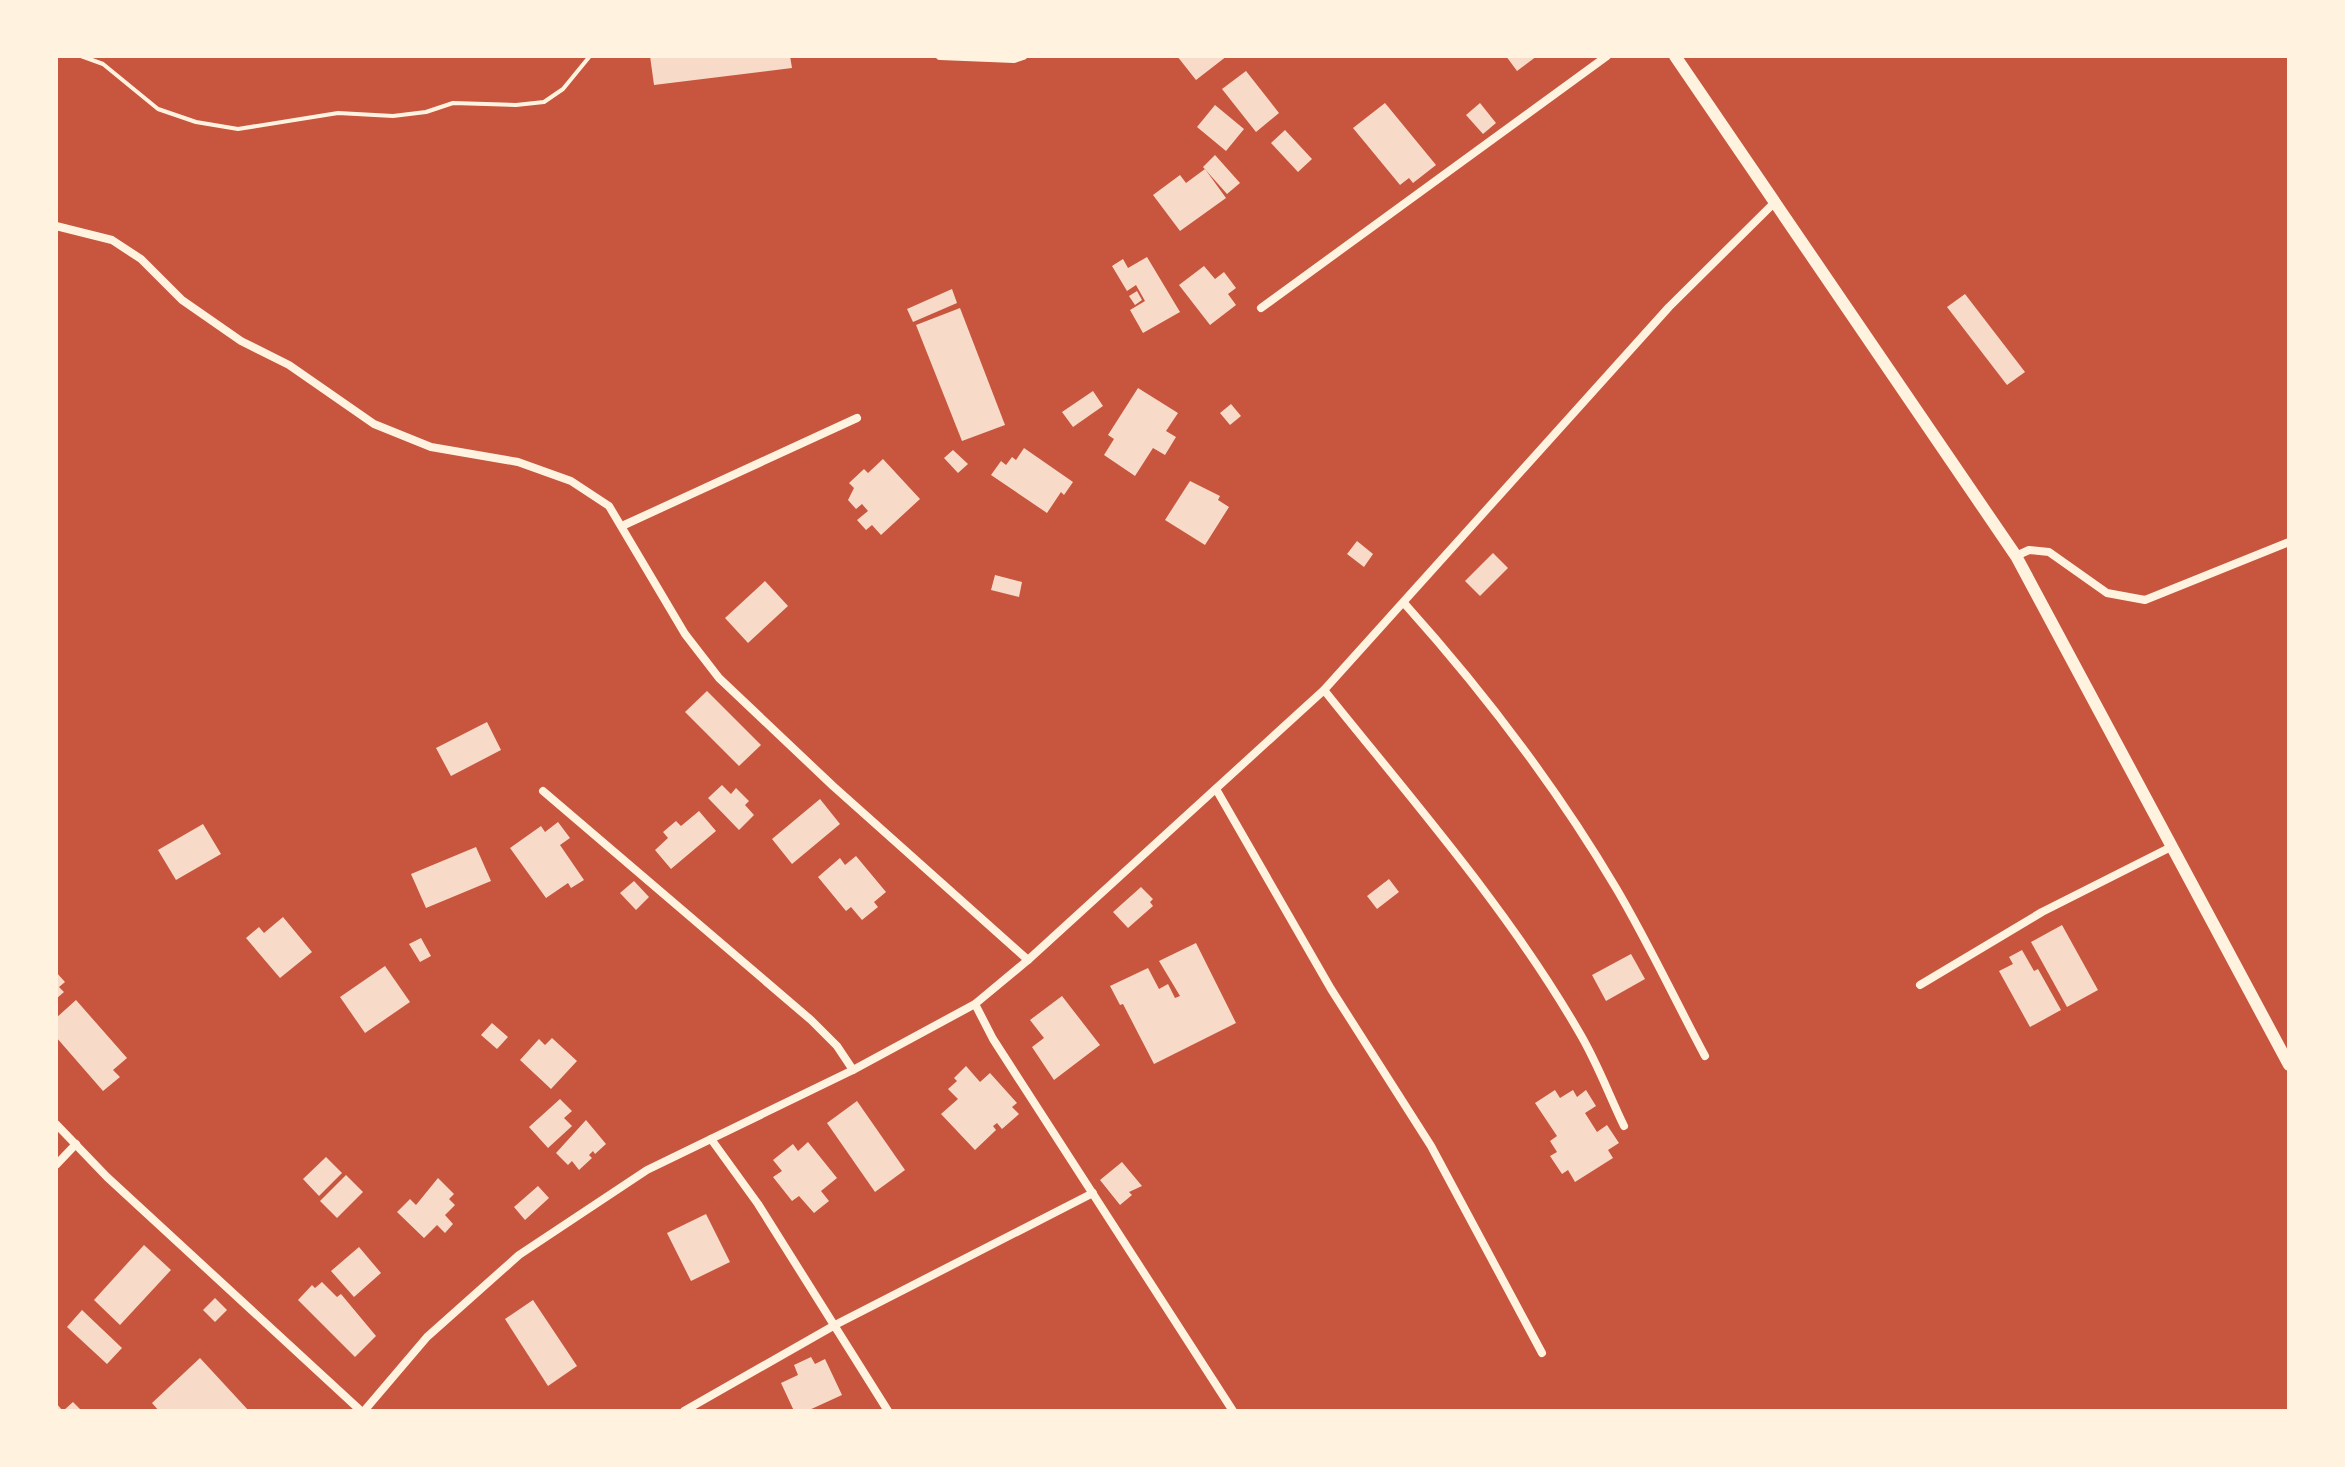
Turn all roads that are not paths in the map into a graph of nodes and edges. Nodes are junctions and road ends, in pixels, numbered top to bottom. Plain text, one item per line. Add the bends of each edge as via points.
1 (940, 56) edge
2 (1023, 56) edge
3 (1607, 56) edge
4 (1675, 56) edge
5 (1776, 201) junction
6 (56, 226) edge
7 (1261, 308) dead end
8 (857, 418) dead end
9 (622, 526) junction
10 (2289, 542) edge
11 (2016, 556) junction
12 (1404, 603) junction
13 (1324, 690) junction
14 (1216, 789) junction
15 (543, 791) dead end
16 (2171, 847) junction
17 (1028, 960) junction
18 (1920, 985) dead end
19 (975, 1004) junction
20 (1705, 1056) dead end
21 (2289, 1065) edge
22 (853, 1070) junction
23 (56, 1124) edge
24 (1624, 1126) dead end
25 (711, 1139) junction
26 (76, 1144) junction
27 (56, 1165) edge
28 (1093, 1193) junction
29 (835, 1325) junction
30 (1542, 1353) dead end
31 (363, 1411) edge
32 (684, 1411) edge
33 (888, 1411) edge
34 (1233, 1411) edge

1 - 2 street
3 - 7 street
4 - 5 street
5 - 11 street
5 - 12 street via 1669,307
6 - 9 street via 112,240 141,259 182,300 374,424 431,447 518,462 571,481 609,506
8 - 9 street
9 - 17 street via 685,634 719,678
10 - 11 street via 2145,600 2107,593 2049,552 2029,550
11 - 16 street
12 - 13 street
12 - 20 street via 1525,749 1616,888
13 - 14 street
13 - 24 street via 1484,891 1554,991 1581,1034
14 - 17 street
14 - 30 street via 1331,989 1431,1146
15 - 22 street via 811,1020
16 - 18 street via 2042,912
16 - 21 street
17 - 19 street
19 - 22 street
19 - 28 street
22 - 25 street
23 - 26 street
25 - 29 street
25 - 31 street via 647,1170 519,1255 427,1337
26 - 27 street
26 - 31 street
28 - 29 street
28 - 34 street
29 - 32 street
29 - 33 street

